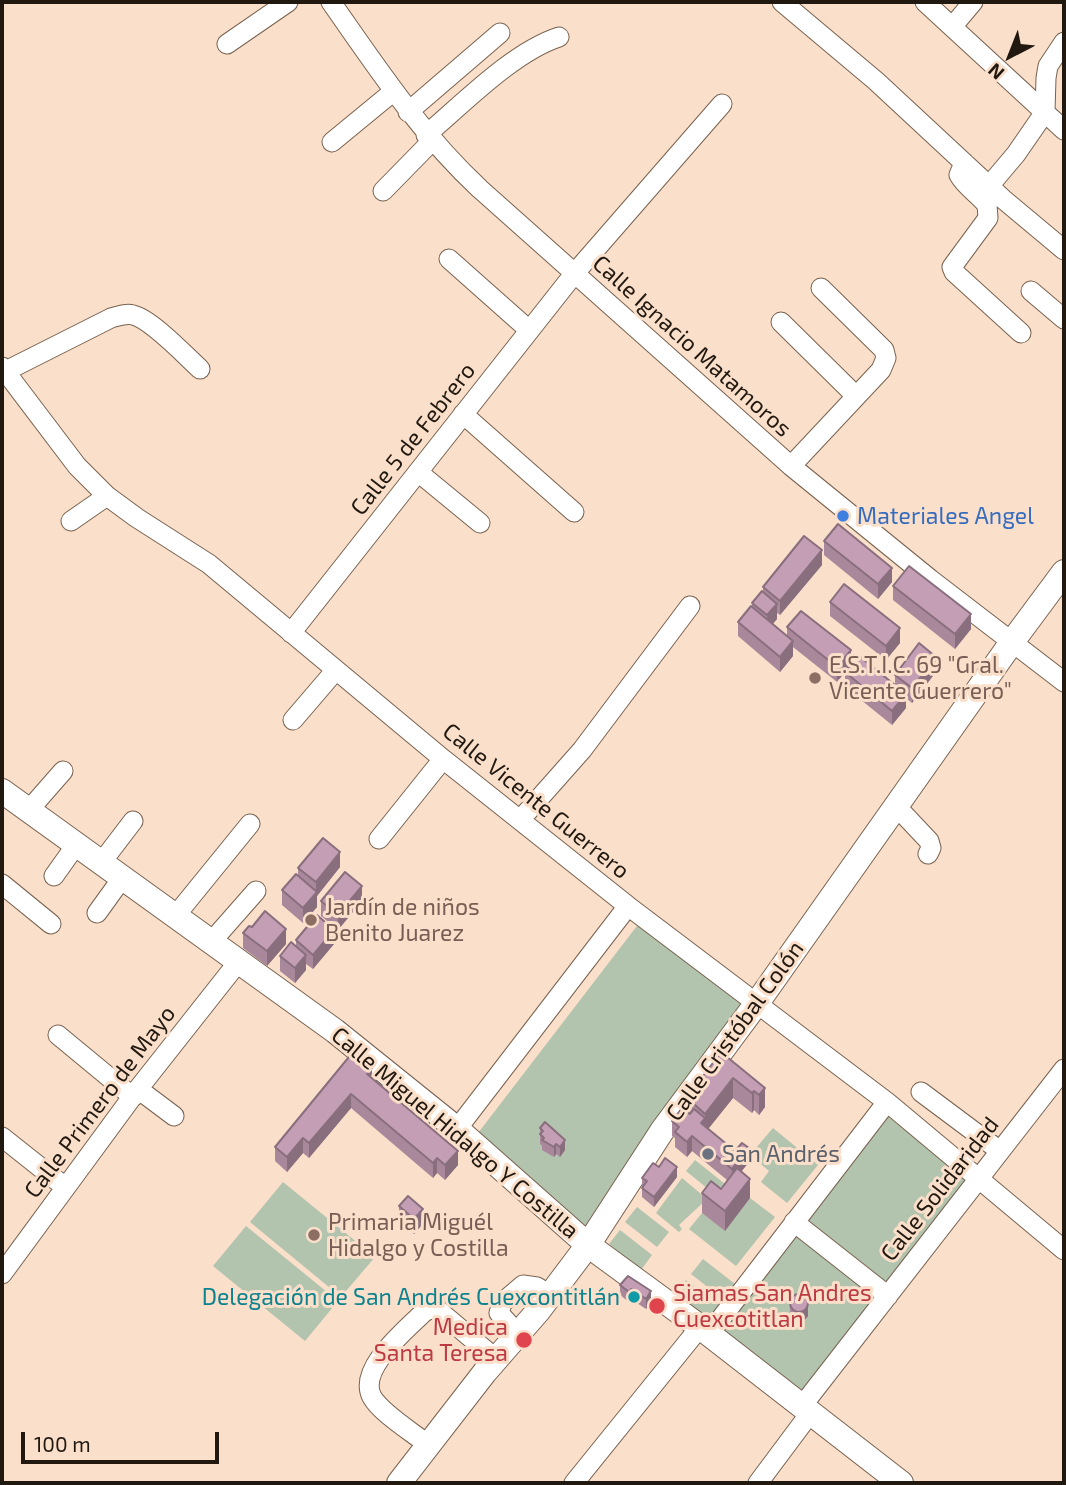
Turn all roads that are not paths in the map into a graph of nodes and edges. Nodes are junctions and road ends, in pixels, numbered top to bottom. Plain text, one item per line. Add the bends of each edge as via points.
1 (288, 2) edge
2 (331, 2) edge
3 (782, 2) edge
4 (925, 2) edge
5 (973, 2) edge
6 (953, 27) junction
7 (500, 33) dead end
8 (559, 37) dead end
9 (1064, 42) edge
10 (227, 44) dead end
11 (394, 91) junction
12 (722, 104) dead end
13 (408, 112) junction
14 (1045, 112) junction
15 (1064, 130) edge
16 (429, 138) junction
17 (332, 142) dead end
18 (964, 163) junction
19 (989, 186) junction
20 (383, 191) dead end
21 (1064, 250) edge
22 (449, 259) dead end
23 (574, 274) junction
24 (821, 288) dead end
25 (1031, 291) dead end
26 (1064, 319) edge
27 (781, 322) dead end
28 (529, 330) junction
29 (1021, 333) dead end
30 (200, 369) dead end
31 (3, 370) edge
32 (856, 396) junction
33 (463, 414) junction
34 (790, 466) junction
35 (418, 472) junction
36 (107, 496) junction
37 (574, 512) dead end
38 (71, 521) dead end
39 (480, 523) dead end
40 (1064, 572) edge
41 (690, 606) dead end
42 (290, 633) junction
43 (1012, 642) junction
44 (335, 671) junction
45 (1064, 682) edge
46 (293, 720) dead end
47 (443, 759) junction
48 (63, 771) dead end
49 (2, 792) edge
50 (896, 806) junction
51 (28, 811) junction
52 (520, 820) junction
53 (134, 821) dead end
54 (250, 824) dead end
55 (379, 839) dead end
56 (76, 845) junction
57 (928, 854) dead end
58 (101, 863) junction
59 (54, 876) dead end
60 (123, 877) junction
61 (2, 884) edge
62 (256, 891) dead end
63 (628, 906) junction
64 (97, 913) dead end
65 (176, 915) junction
66 (51, 925) dead end
67 (212, 941) junction
68 (239, 961) junction
69 (757, 1003) junction
70 (58, 1035) dead end
71 (1064, 1069) edge
72 (921, 1092) dead end
73 (135, 1093) junction
74 (887, 1102) junction
75 (174, 1116) dead end
76 (457, 1129) junction
77 (2, 1137) edge
78 (1000, 1151) junction
79 (979, 1180) junction
80 (65, 1187) junction
81 (794, 1222) junction
82 (588, 1245) junction
83 (1064, 1250) edge
84 (2, 1274) edge
85 (888, 1296) junction
86 (705, 1330) junction
87 (496, 1359) junction
88 (806, 1409) junction
89 (428, 1444) junction
90 (399, 1483) edge
91 (574, 1483) edge
92 (758, 1483) edge
93 (901, 1483) edge

1 - 10 street
2 - 11 street, Calle Ignacio Matamoros
3 - 18 street
4 - 6 street
5 - 6 street
6 - 14 street
7 - 13 street
8 - 16 street via 540,43 514,62
9 - 14 street via 1048,66
11 - 13 street, Calle Ignacio Matamoros
11 - 17 street
12 - 23 street, Calle 5 de Febrero
13 - 16 street, Calle Ignacio Matamoros
14 - 15 street
14 - 19 street
16 - 20 street
16 - 23 street, Calle Ignacio Matamoros
18 - 19 street
18 - 29 street via 959,175 988,205 988,218 952,267
19 - 21 street
22 - 28 street
23 - 28 street, Calle 5 de Febrero
23 - 34 street, Calle Ignacio Matamoros
24 - 32 street via 884,351 881,370
25 - 26 street
27 - 32 street
28 - 33 street, Calle 5 de Febrero
30 - 31 street via 169,339 130,314 111,318
31 - 36 street, Calle Vicente Guerrero via 77,466
32 - 34 street
33 - 35 street, Calle 5 de Febrero
33 - 37 street
34 - 43 street, Calle Ignacio Matamoros
35 - 39 street
35 - 42 street, Calle 5 de Febrero
36 - 38 street
36 - 42 street, Calle Vicente Guerrero via 209,564
40 - 43 main road, Calle Cristóbal Colón
41 - 52 street via 582,750
42 - 44 street, Calle Vicente Guerrero
43 - 45 street, Calle Ignacio Matamoros
43 - 50 main road, Calle Cristóbal Colón
44 - 46 street
44 - 47 street, Calle Vicente Guerrero
47 - 52 street, Calle Vicente Guerrero
47 - 55 street
48 - 51 street
49 - 51 main road, Calle Miguel Hidalgo Y Costilla
50 - 57 street via 929,841
50 - 69 main road, Calle Cristóbal Colón
51 - 56 main road, Calle Miguel Hidalgo Y Costilla
52 - 63 street, Calle Vicente Guerrero
53 - 58 street
54 - 65 street
56 - 58 main road, Calle Miguel Hidalgo Y Costilla
56 - 59 street
58 - 60 main road, Calle Miguel Hidalgo Y Costilla
60 - 64 street
60 - 65 main road, Calle Miguel Hidalgo Y Costilla
61 - 66 street
62 - 67 street
63 - 69 street, Calle Vicente Guerrero
63 - 76 street
65 - 67 main road, Calle Miguel Hidalgo Y Costilla
67 - 68 main road, Calle Miguel Hidalgo Y Costilla
68 - 73 street, Calle Primero de Mayo
68 - 76 main road, Calle Miguel Hidalgo Y Costilla
69 - 74 street, Calle Vicente Guerrero
69 - 82 main road, Calle Cristóbal Colón via 662,1131
70 - 73 street
71 - 78 street, Calle Solidaridad
72 - 78 street
73 - 75 street
73 - 80 street, Calle Primero de Mayo
74 - 79 street, Calle Vicente Guerrero
74 - 81 street
76 - 82 main road, Calle Miguel Hidalgo Y Costilla
77 - 80 street
78 - 79 street, Calle Solidaridad
79 - 83 street, Calle Vicente Guerrero
79 - 85 street, Calle Solidaridad
80 - 84 street, Calle Primero de Mayo
81 - 85 street
81 - 86 street
82 - 86 main road, Calle Miguel Hidalgo Y Costilla
82 - 87 main road, Calle Cristóbal Colón
85 - 88 street, Calle Solidaridad
86 - 88 main road, Calle Miguel Hidalgo Y Costilla
86 - 91 street
87 - 89 main road, Calle Cristóbal Colón
87 - 89 street via 438,1310 429,1309 380,1357 369,1381 373,1397
88 - 92 street, Calle Solidaridad
88 - 93 main road, Calle Miguel Hidalgo Y Costilla
89 - 90 main road, Calle Cristóbal Colón

